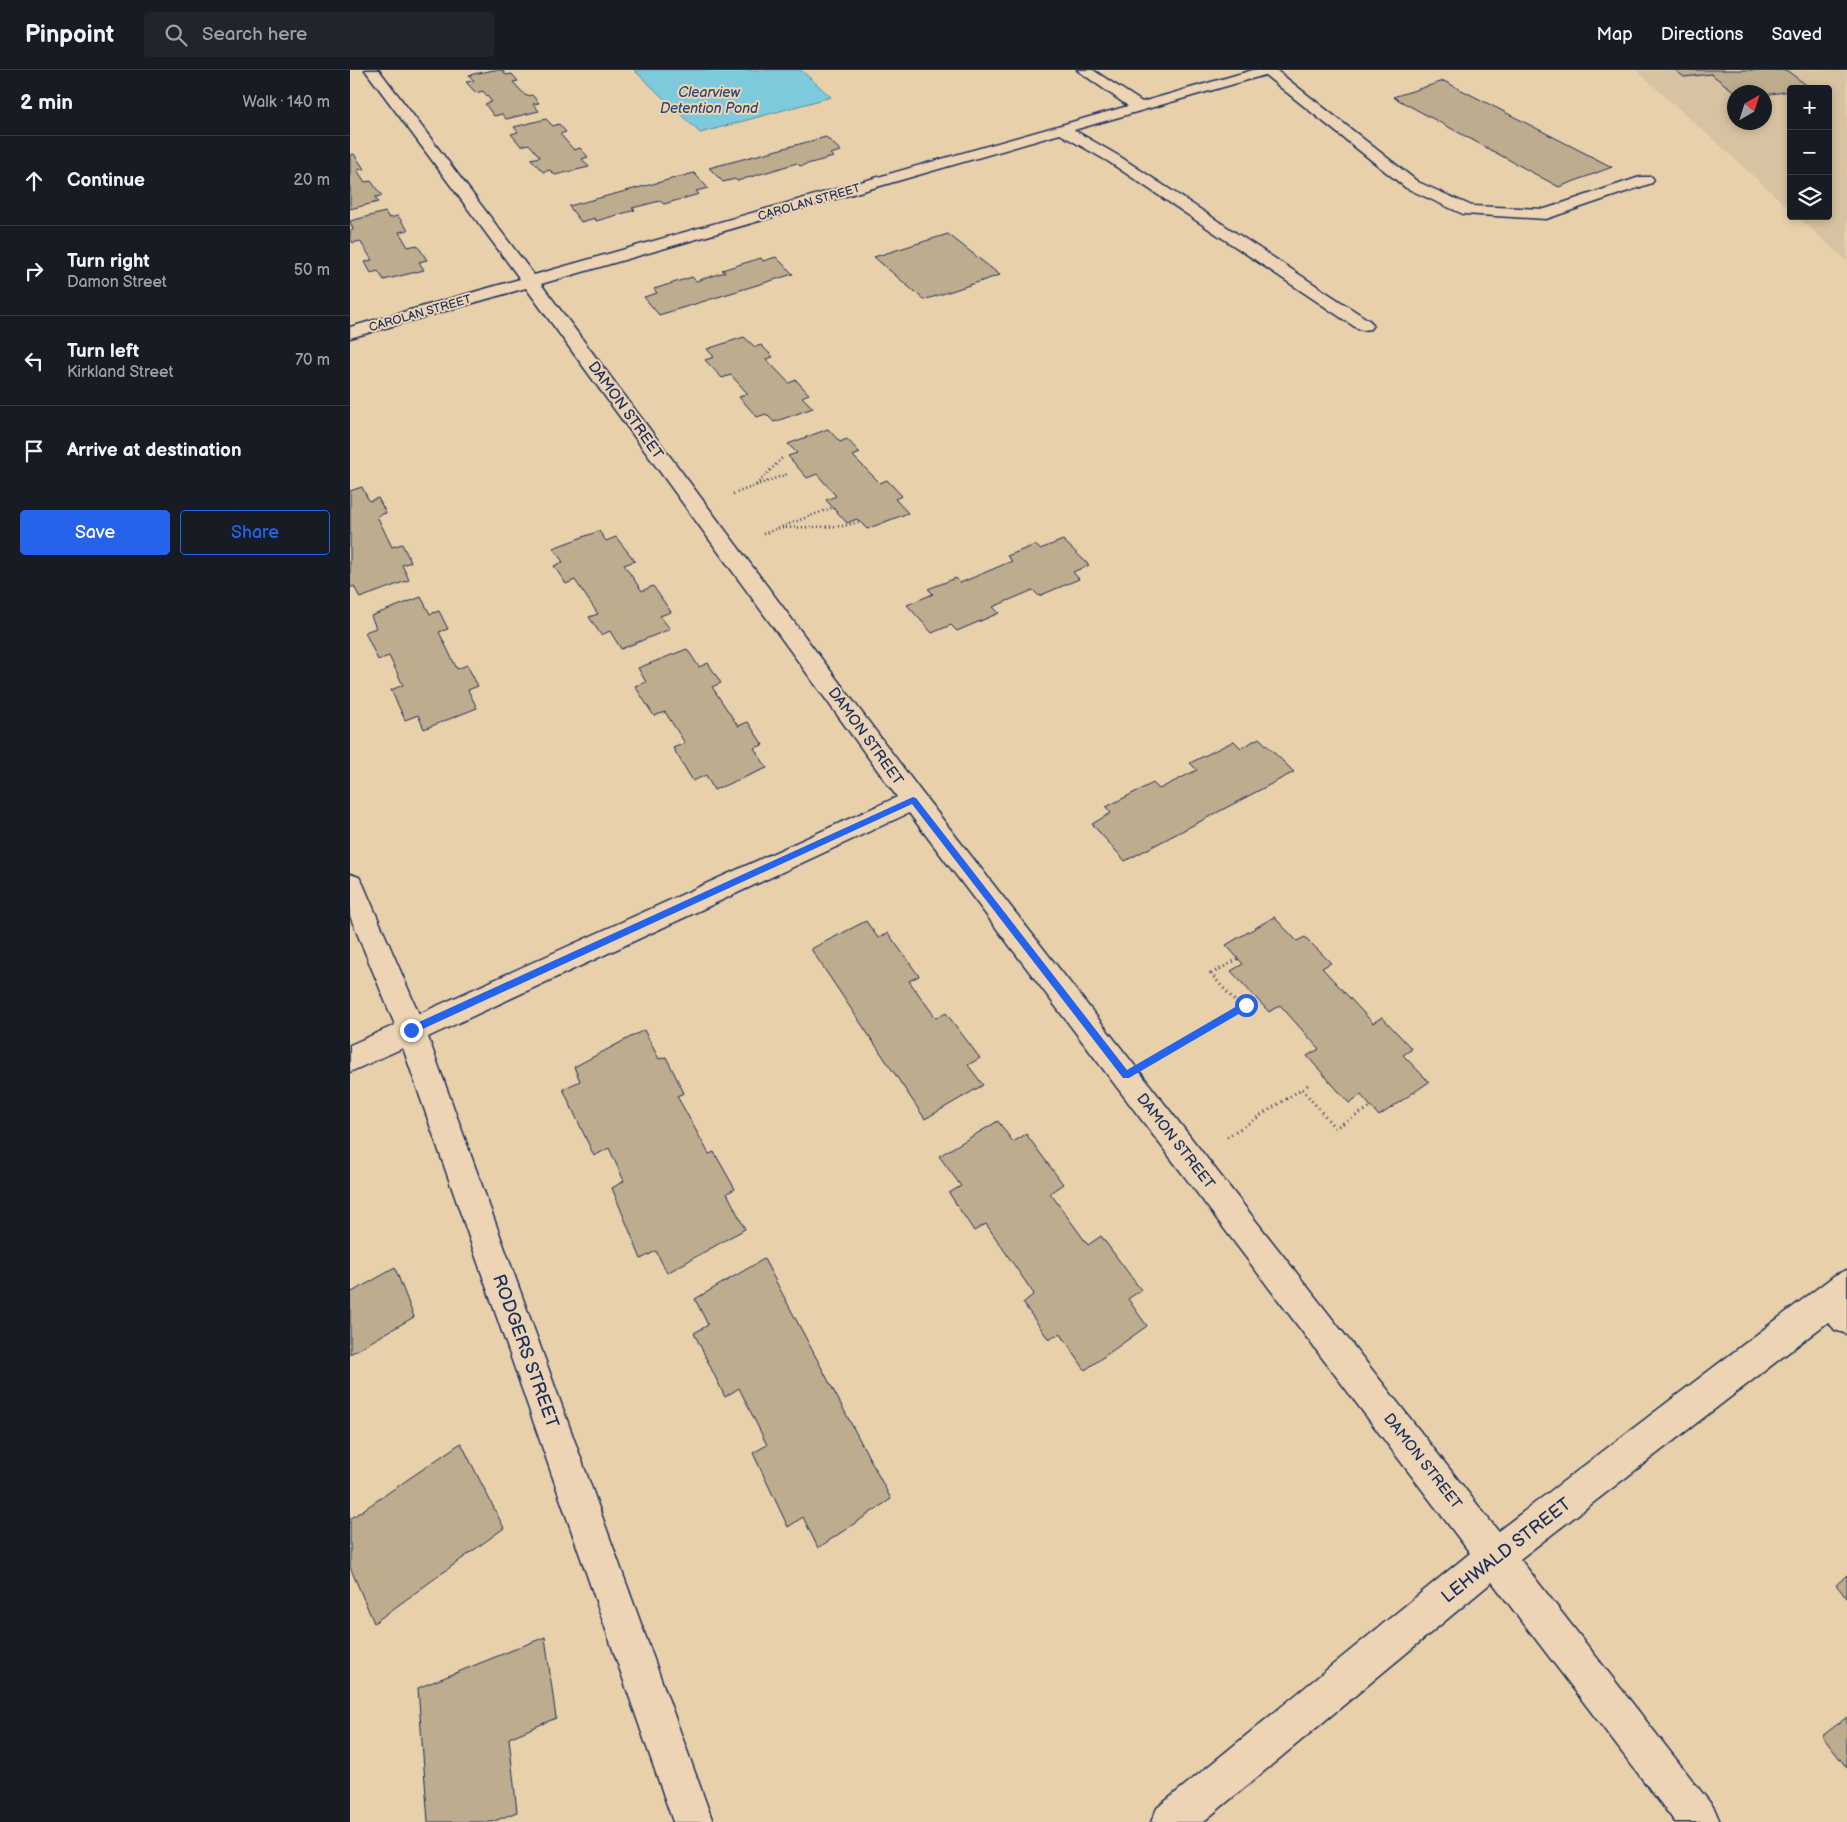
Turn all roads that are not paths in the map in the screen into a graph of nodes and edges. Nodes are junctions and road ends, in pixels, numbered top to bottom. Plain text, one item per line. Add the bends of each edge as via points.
1 (363, 70) edge
2 (1084, 70) edge
3 (1267, 70) edge
4 (1140, 107) junction
5 (1061, 129) junction
6 (1646, 180) dead end
7 (530, 281) junction
8 (1364, 325) dead end
9 (350, 333) edge
10 (913, 800) junction
11 (350, 884) edge
12 (411, 1030) junction
13 (350, 1059) edge
14 (1841, 1302) edge
15 (1496, 1555) junction
16 (1174, 1821) edge
17 (693, 1822) edge
18 (1700, 1822) edge

1 - 7 street, DAMON STREET
2 - 4 street
3 - 4 street, CAROLAN STREET
3 - 6 street via 1412,185 1469,211 1546,214
4 - 5 street, CAROLAN STREET
5 - 7 street, CAROLAN STREET
5 - 8 street via 1114,159
7 - 9 street, CAROLAN STREET
7 - 10 street, DAMON STREET
10 - 12 street
10 - 15 street, DAMON STREET
11 - 12 street, RODGERS STREET
12 - 13 street
12 - 17 street, RODGERS STREET
14 - 15 street, LEHWALD STREET
15 - 16 street, LEHWALD STREET
15 - 18 street, DAMON STREET

